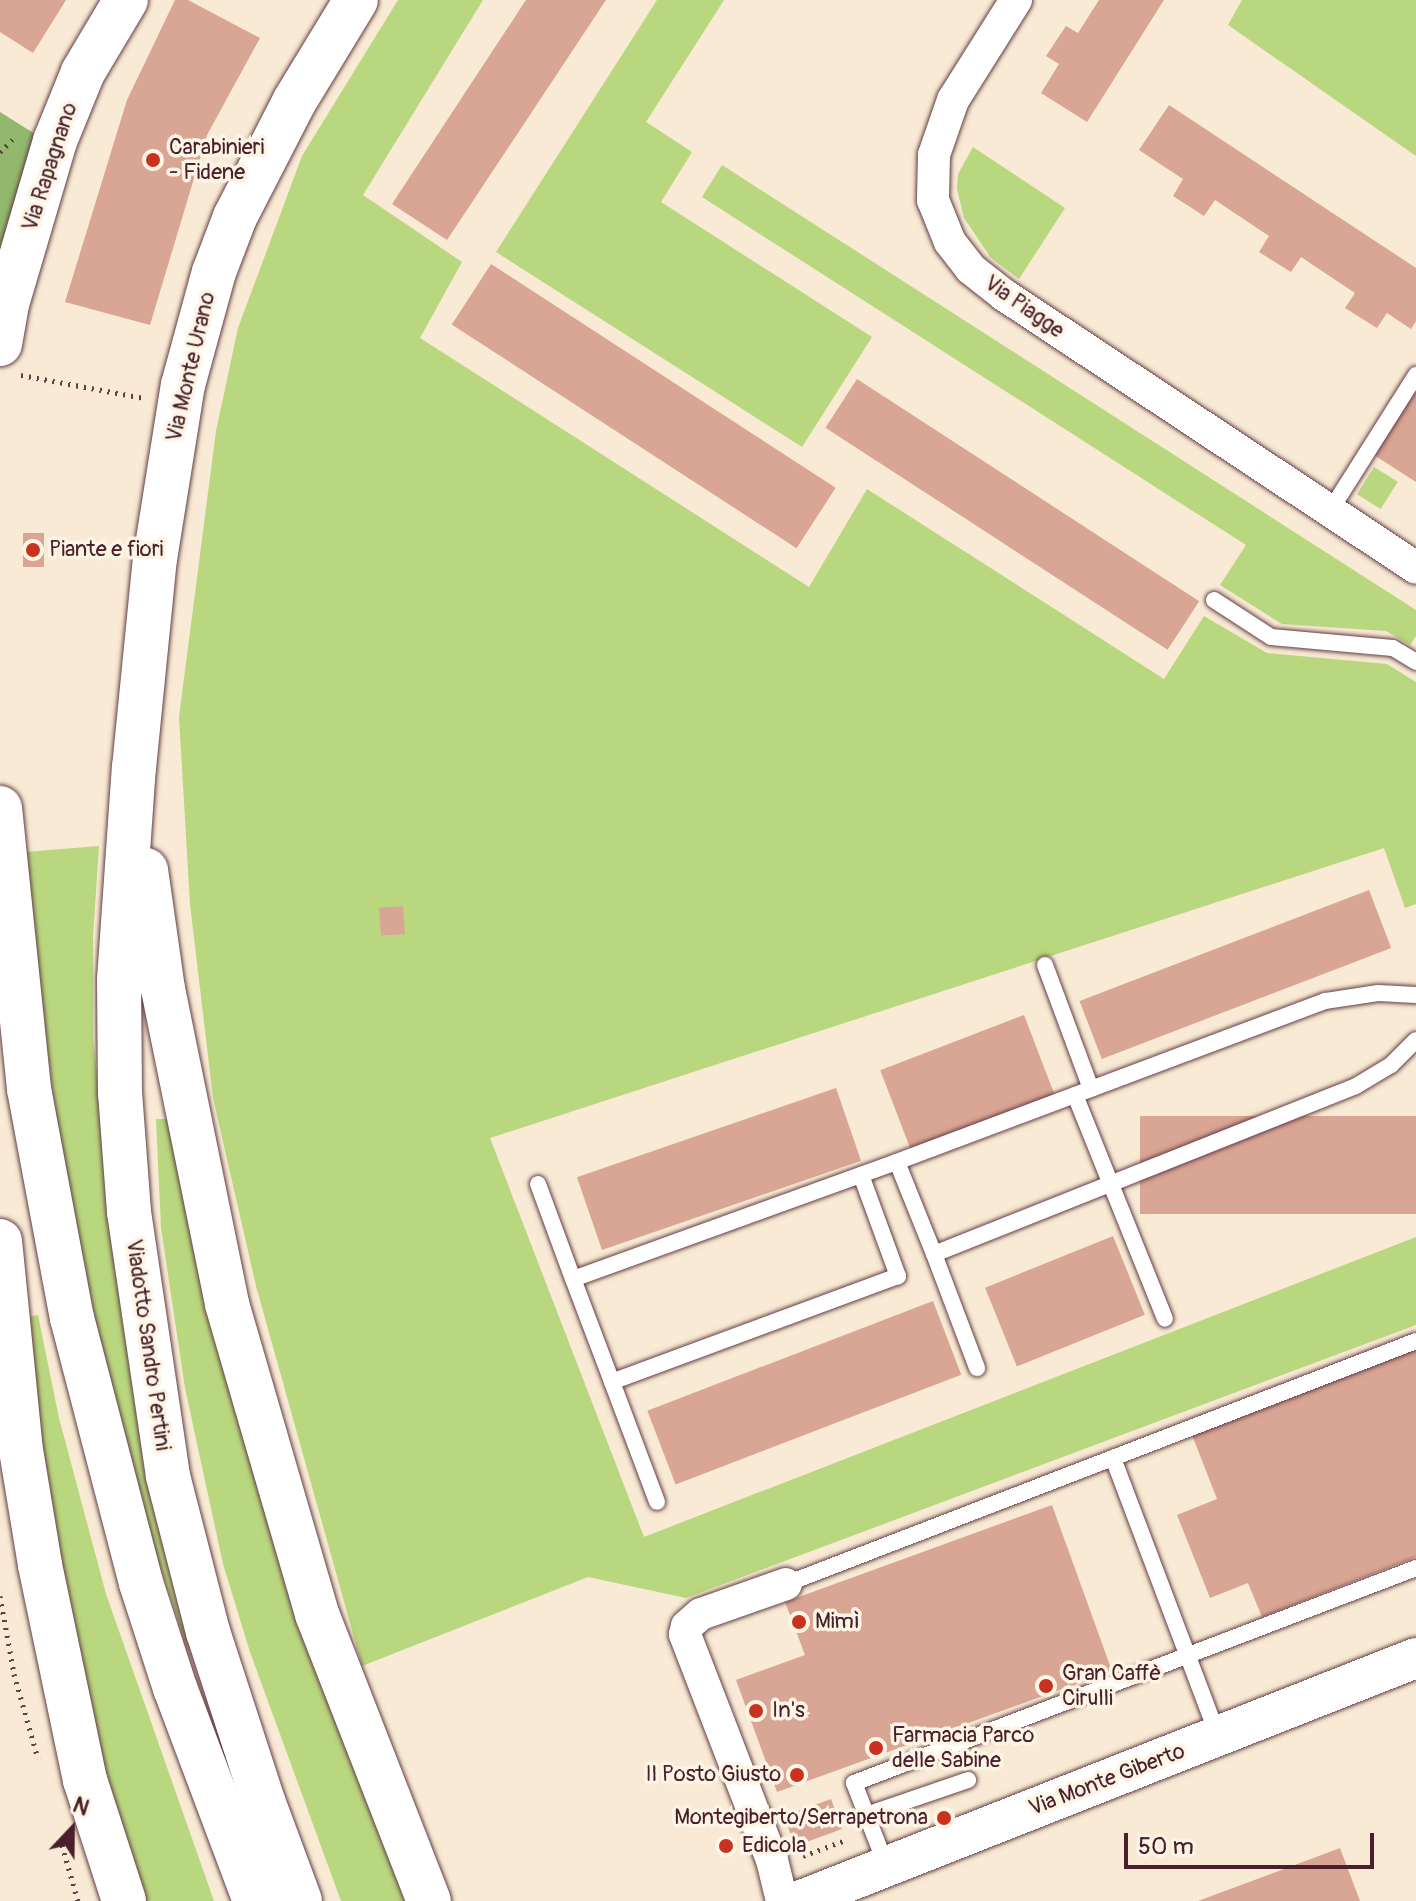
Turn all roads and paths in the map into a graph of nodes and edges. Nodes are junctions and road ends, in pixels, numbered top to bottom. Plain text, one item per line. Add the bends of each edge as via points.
1 (126, 0) edge
2 (356, 0) edge
3 (1016, 0) edge
4 (6, 335) edge
5 (1416, 375) edge
6 (179, 405) junction
7 (1330, 511) junction
8 (1416, 568) edge
9 (1214, 600) dead end
10 (1416, 662) edge
11 (134, 768) junction
12 (0, 808) edge
13 (4, 906) edge
14 (1045, 965) dead end
15 (1416, 995) edge
16 (1416, 1040) edge
17 (1083, 1092) junction
18 (897, 1162) junction
19 (861, 1175) junction
20 (538, 1184) dead end
21 (1111, 1185) junction
22 (0, 1241) edge
23 (934, 1254) junction
24 (573, 1279) junction
25 (1165, 1319) dead end
26 (1416, 1341) edge
27 (977, 1368) dead end
28 (612, 1382) junction
29 (1113, 1458) junction
30 (657, 1502) dead end
31 (1416, 1568) edge
32 (786, 1584) joint
33 (1187, 1656) junction
34 (1416, 1658) edge
35 (1218, 1736) junction
36 (968, 1780) dead end
37 (866, 1815) junction
38 (843, 1841) dead end
39 (793, 1859) dead end
40 (886, 1867) junction
41 (124, 1901) edge
42 (255, 1901) edge
43 (300, 1901) edge
44 (429, 1901) edge
45 (782, 1901) edge
46 (799, 1901) edge

1 - 4 main road, Via Rapagnano via 67,107 42,179
2 - 6 main road, Via Monte Urano via 294,102 235,217 201,314
3 - 7 street, Via Piagge via 953,100 934,155 933,200 950,242 990,285
4 - 6 path
5 - 7 lane
6 - 11 main road, Via Monte Urano via 155,559
7 - 8 street, Via Piagge
9 - 10 lane via 1271,637 1393,648
11 - 43 main road, Viadotto Sandro Pertini via 119,1032 123,1149 139,1301 168,1476 194,1582
11 - 44 main road via 163,989 227,1304 317,1614
12 - 13 main road
13 - 42 main road via 32,1104 84,1368 141,1583
14 - 17 lane
15 - 17 lane via 1378,993 1325,1001
16 - 21 lane via 1364,1083
17 - 18 lane
17 - 21 lane
18 - 19 lane
18 - 23 lane
19 - 24 lane
19 - 28 lane via 898,1276
20 - 24 lane
21 - 23 lane
21 - 25 lane
22 - 41 main road via 21,1450 40,1565 85,1780
23 - 27 lane
24 - 28 lane
26 - 29 lane
28 - 30 lane
29 - 32 lane
29 - 33 lane
31 - 33 lane
32 - 45 street via 701,1614 685,1634 772,1860
33 - 35 lane
33 - 37 lane via 854,1783
34 - 35 street, Via Monte Giberto
35 - 40 street, Via Monte Giberto
36 - 37 lane
37 - 40 lane
38 - 39 path
40 - 46 street, Via Monte Giberto

